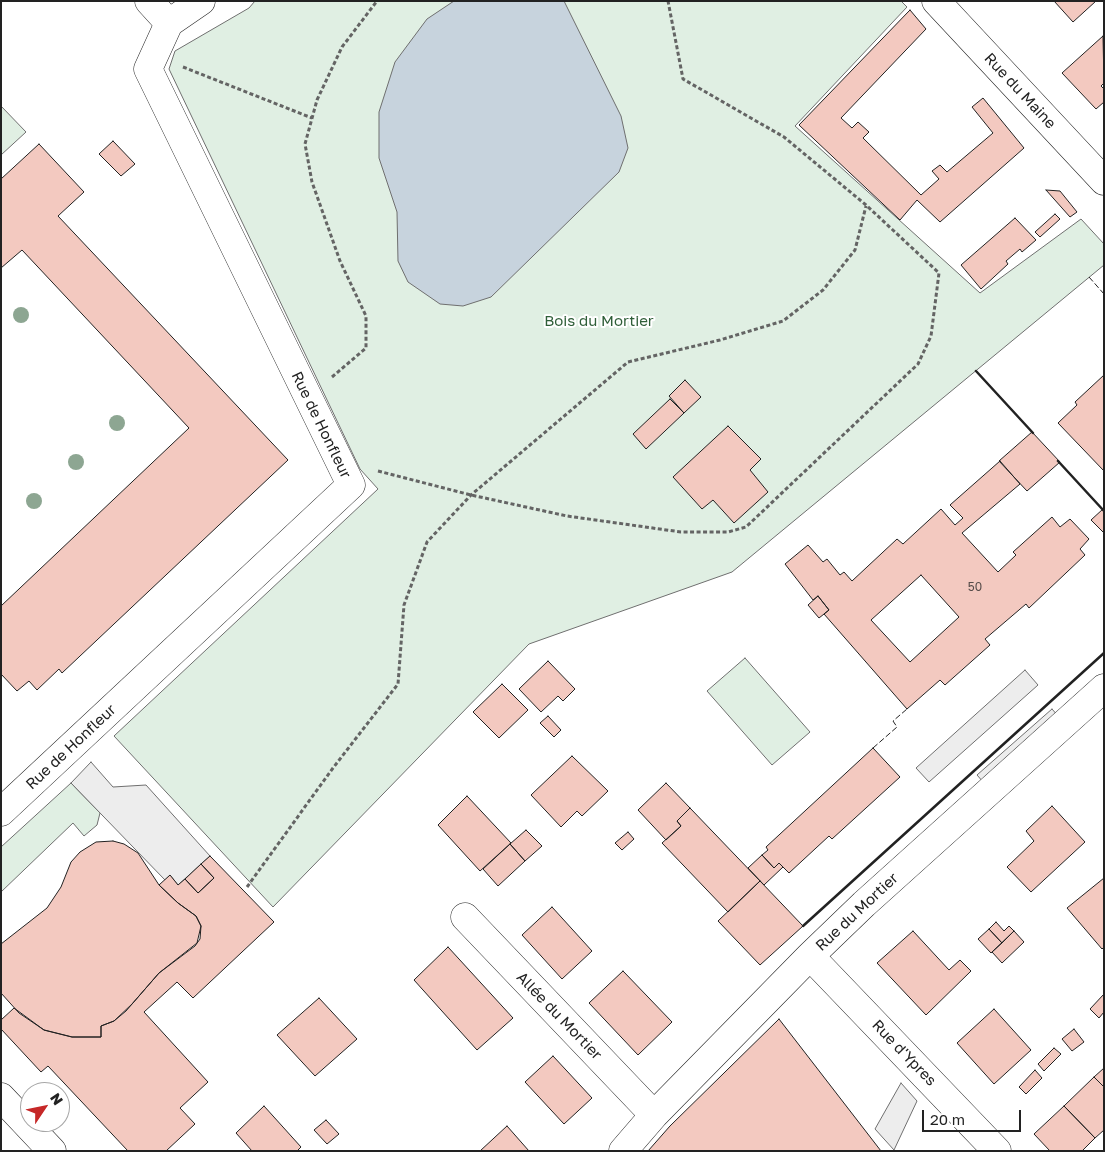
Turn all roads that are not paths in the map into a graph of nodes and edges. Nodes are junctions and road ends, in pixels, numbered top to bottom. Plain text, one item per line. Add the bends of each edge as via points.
1 (148, 1) edge
2 (202, 1) edge
3 (936, 1) edge
4 (170, 23) junction
5 (1104, 181) edge
6 (1104, 688) edge
7 (1, 812) edge
8 (464, 917) dead end
9 (810, 956) junction
10 (1, 1097) edge
11 (654, 1115) junction
12 (52, 1151) edge
13 (623, 1151) edge
14 (997, 1151) edge

1 - 4 street
2 - 4 street
3 - 5 street, Rue du Maine
4 - 7 street, Rue de Honfleur via 148,69 351,485
6 - 9 street, Rue du Mortier
8 - 11 street, Allée du Mortier
9 - 11 street, Rue du Mortier
9 - 14 street, Rue d'Ypres
10 - 12 street
11 - 13 street, Rue du Mortier

